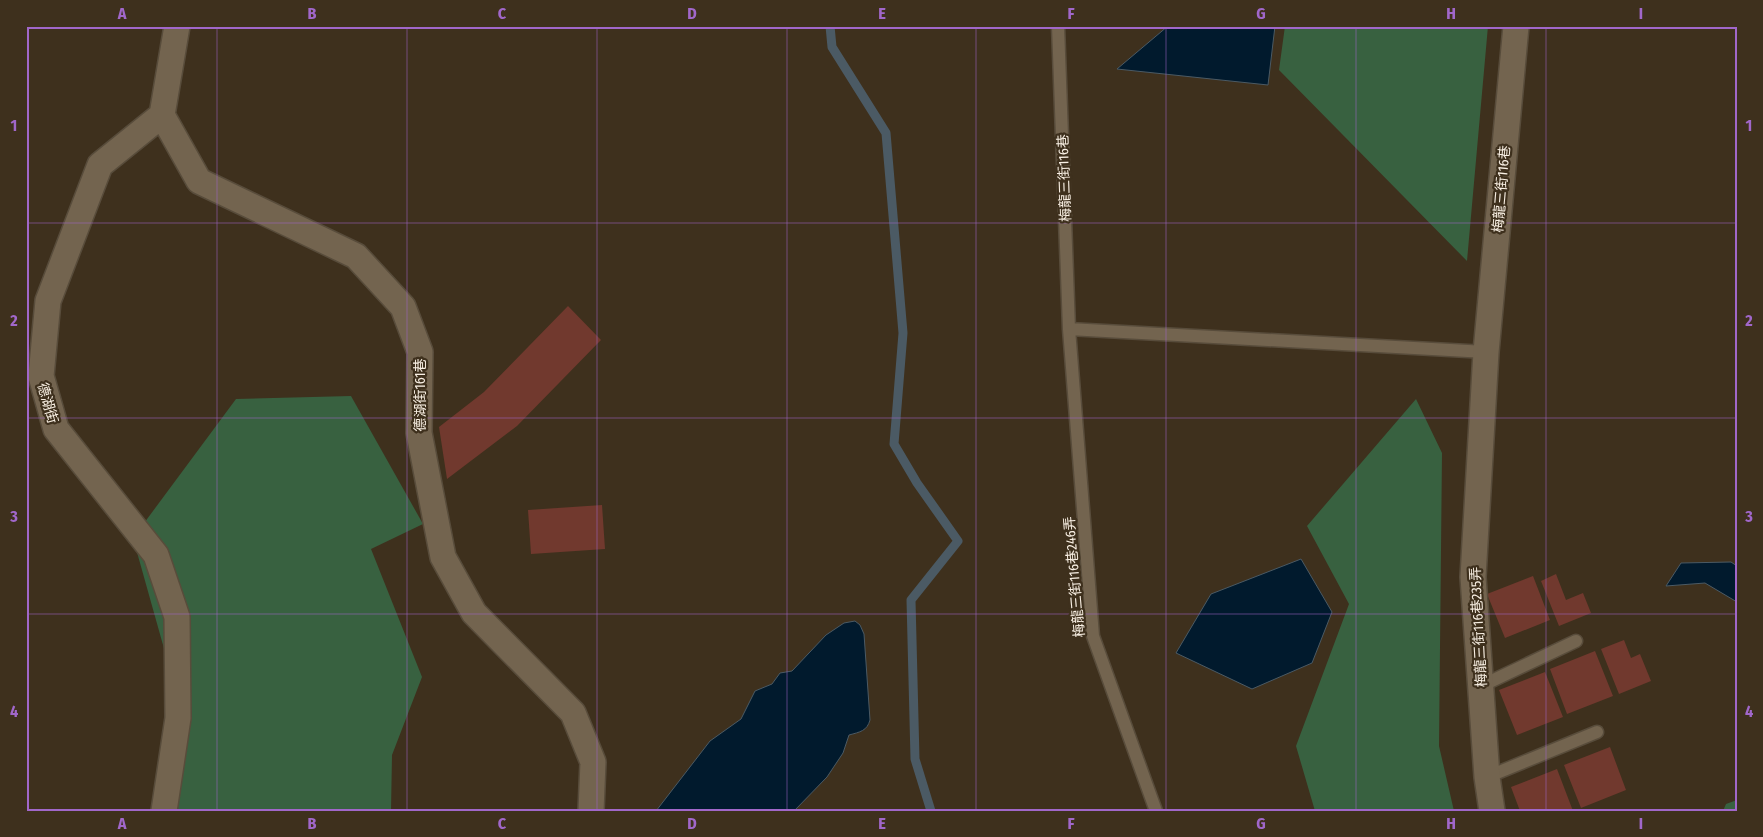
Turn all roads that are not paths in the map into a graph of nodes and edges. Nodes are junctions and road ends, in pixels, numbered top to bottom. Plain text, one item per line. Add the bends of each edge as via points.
1 (177, 26) edge
2 (1058, 26) edge
3 (1516, 26) edge
4 (162, 115) junction
5 (1069, 329) junction
6 (1486, 352) junction
7 (1576, 641) dead end
8 (1481, 686) junction
9 (1596, 732) dead end
10 (1487, 778) junction
11 (164, 811) edge
12 (591, 811) edge
13 (1156, 811) edge
14 (1492, 811) edge

1 - 4 street
2 - 5 lane, 梅龍三街116巷
3 - 6 street, 梅龍三街116巷
4 - 11 street, 德湖街 via 100,165 48,301 40,376 56,429 156,555 177,617 178,718
4 - 12 street, 德湖街161巷 via 199,182 356,256 403,307 420,352 419,433 443,557 474,613 573,713 593,762
5 - 6 lane
5 - 13 lane, 梅龍三街116巷246弄 via 1092,636
6 - 8 street, 梅龍三街116巷235弄 via 1473,578
7 - 8 lane
8 - 10 street, 梅龍三街116巷235弄
9 - 10 lane
10 - 14 street, 梅龍三街116巷235弄

